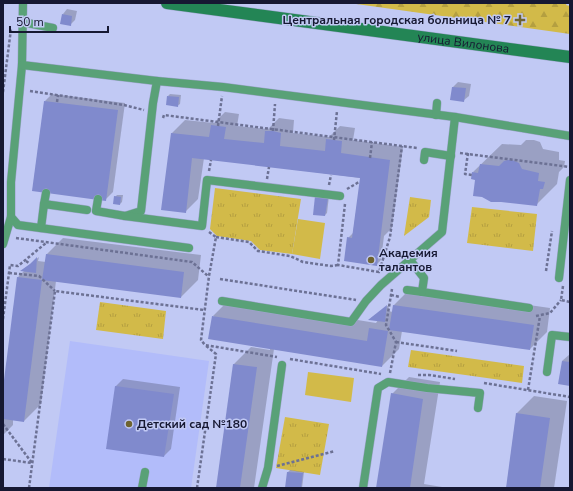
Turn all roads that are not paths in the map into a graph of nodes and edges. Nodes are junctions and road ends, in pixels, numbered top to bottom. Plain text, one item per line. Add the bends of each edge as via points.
1 (23, 3) edge
2 (167, 3) edge
3 (22, 22) junction
4 (53, 28) dead end
5 (570, 57) edge
6 (22, 65) junction
7 (157, 81) junction
8 (437, 103) dead end
9 (436, 115) junction
10 (455, 117) junction
11 (570, 136) edge
12 (451, 154) junction
13 (430, 158) dead end
14 (570, 180) edge
15 (46, 192) dead end
16 (340, 196) dead end
17 (98, 200) dead end
18 (44, 204) junction
19 (87, 210) dead end
20 (125, 216) junction
21 (11, 217) junction
22 (40, 228) junction
23 (3, 244) edge
24 (189, 248) dead end
25 (410, 260) junction
26 (559, 278) dead end
27 (407, 290) dead end
28 (422, 292) junction
29 (222, 301) dead end
30 (529, 308) dead end
31 (570, 337) edge
32 (282, 361) road end
33 (547, 372) dead end
34 (478, 408) dead end
35 (145, 472) dead end
36 (142, 488) edge
37 (262, 488) edge
38 (363, 488) edge

1 - 3 lane
2 - 5 street, улица Вилонова
3 - 4 lane
3 - 6 lane
6 - 7 lane
6 - 21 lane via 11,182
7 - 9 lane via 223,87
7 - 20 lane via 141,211
8 - 9 lane
9 - 10 lane
10 - 11 lane
10 - 12 lane
12 - 13 lane
12 - 25 lane via 442,232
14 - 26 lane
15 - 18 lane
16 - 20 lane via 207,180 202,226
17 - 20 lane via 96,211
18 - 19 lane
18 - 22 lane
21 - 22 lane via 18,225
21 - 23 lane
22 - 24 lane
25 - 28 lane via 424,278
25 - 29 lane via 381,285 351,322
27 - 28 lane
28 - 30 lane
31 - 33 lane via 552,335
32 - 37 lane via 268,468
34 - 38 lane via 480,393 427,388 389,379 378,388
35 - 36 lane

